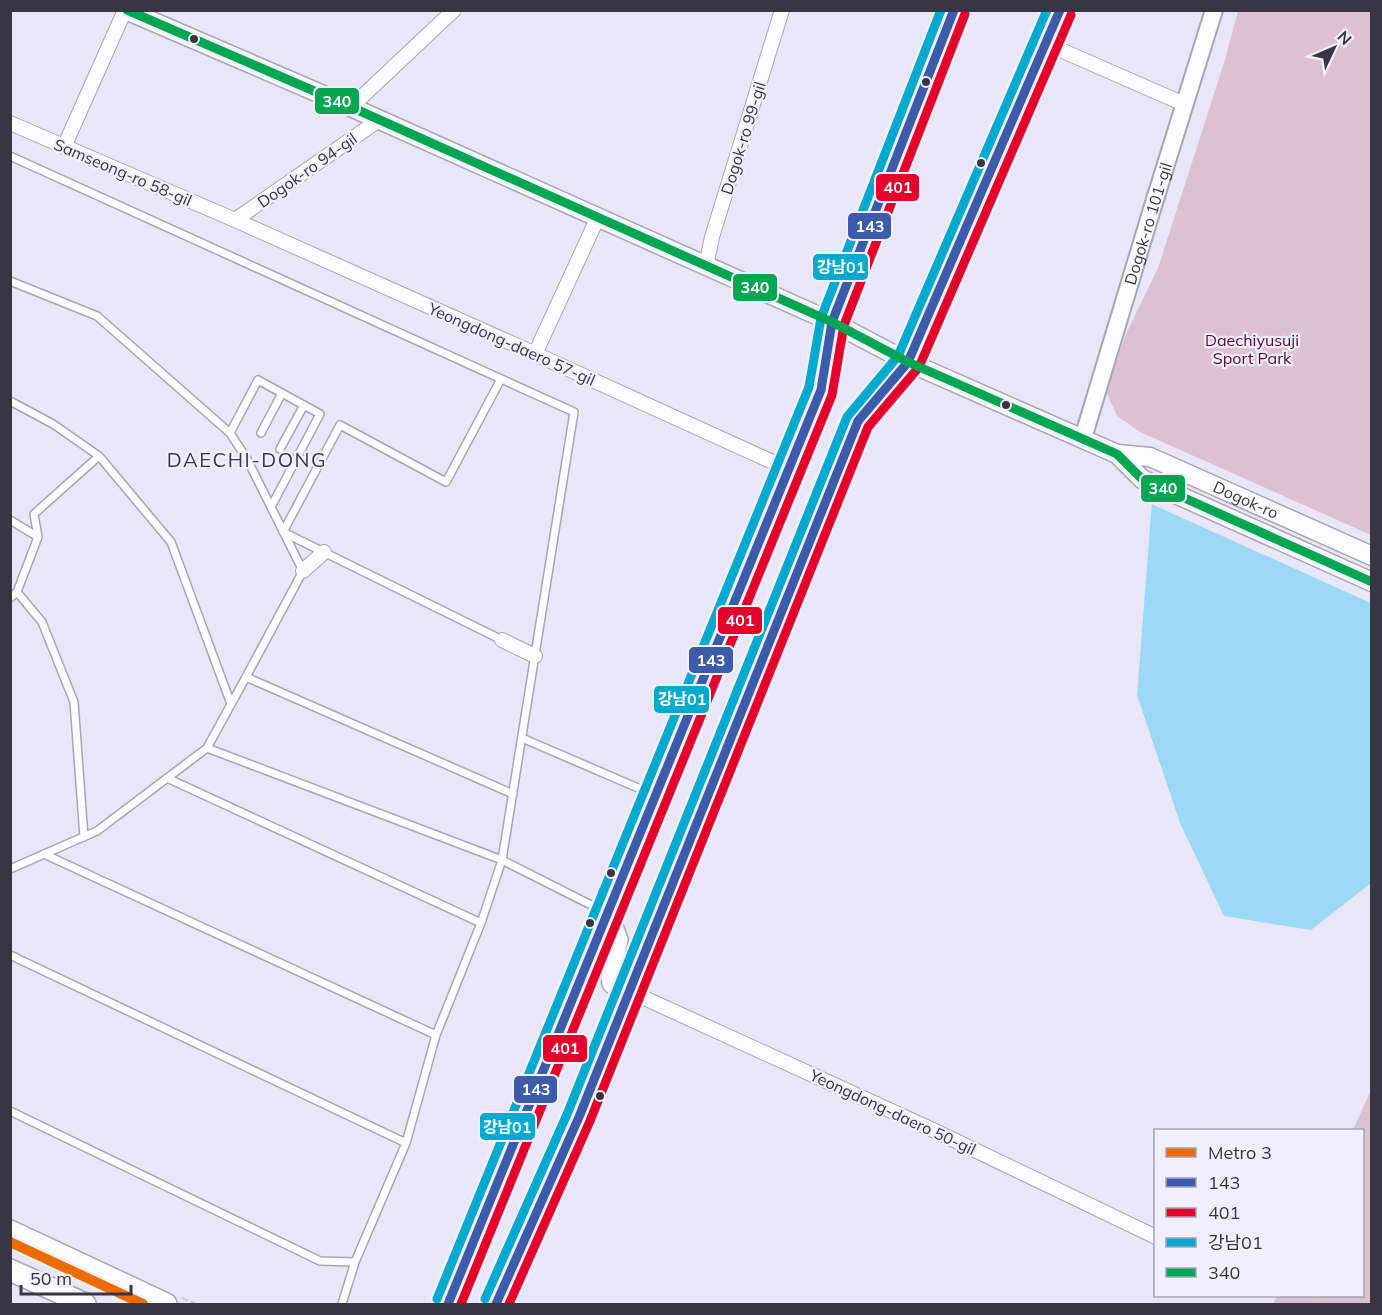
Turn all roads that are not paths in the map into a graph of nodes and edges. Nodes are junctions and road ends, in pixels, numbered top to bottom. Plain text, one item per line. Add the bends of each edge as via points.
1 (125, 10) edge
2 (454, 10) edge
3 (783, 10) edge
4 (954, 10) edge
5 (1060, 10) edge
6 (1214, 10) edge
7 (1047, 44) junction
8 (1184, 104) junction
9 (351, 107) junction
10 (379, 120) junction
11 (10, 123) edge
12 (64, 147) junction
13 (10, 156) edge
14 (598, 217) junction
15 (235, 220) junction
16 (706, 266) junction
17 (10, 281) edge
18 (832, 322) junction
19 (535, 354) junction
20 (908, 362) junction
21 (501, 379) junction
22 (282, 393) junction
23 (10, 401) edge
24 (304, 405) junction
25 (230, 433) junction
26 (261, 433) dead end
27 (1083, 438) junction
28 (280, 449) dead end
29 (1117, 454) junction
30 (99, 456) junction
31 (788, 469) junction
32 (270, 507) junction
33 (10, 520) edge
34 (283, 532) junction
35 (38, 537) junction
36 (324, 552) junction
37 (1371, 556) edge
38 (303, 571) junction
39 (1371, 582) edge
40 (17, 592) junction
41 (10, 598) edge
42 (502, 640) joint
43 (535, 656) junction
44 (246, 677) junction
45 (231, 704) junction
46 (522, 738) junction
47 (207, 748) junction
48 (167, 778) junction
49 (513, 794) junction
50 (656, 795) junction
51 (84, 837) junction
52 (44, 854) junction
53 (502, 860) junction
54 (10, 869) edge
55 (607, 913) junction
56 (481, 923) junction
57 (10, 955) edge
58 (628, 991) junction
59 (436, 1035) junction
60 (10, 1111) edge
61 (406, 1143) junction
62 (10, 1231) edge
63 (1154, 1238) edge
64 (355, 1262) junction
65 (10, 1270) edge
66 (85, 1305) edge
67 (166, 1305) edge
68 (342, 1305) edge
69 (448, 1305) edge
70 (496, 1305) edge

1 - 9 main road, Dogok-ro
1 - 12 street
2 - 9 street
3 - 16 street, Dogok-ro 99-gil
4 - 18 main road
5 - 7 main road
6 - 8 street, Dogok-ro 101-gil
7 - 8 street
7 - 20 main road
8 - 27 street, Dogok-ro 101-gil
9 - 10 main road, Dogok-ro
10 - 14 main road, Dogok-ro
10 - 15 street, Dogok-ro 94-gil
11 - 12 street, Samseong-ro 58-gil
12 - 15 street, Samseong-ro 58-gil
13 - 21 lane
14 - 16 main road, Dogok-ro
14 - 19 street
15 - 19 street, Yeongdong-daero 57-gil
16 - 18 main road, Dogok-ro
17 - 25 lane via 97,316
18 - 20 main road, Dogok-ro
18 - 31 main road via 821,390
19 - 31 street, Yeongdong-daero 57-gil
20 - 27 main road, Dogok-ro
20 - 58 main road via 858,421
21 - 34 lane via 446,482 340,425
21 - 43 lane via 574,412
22 - 24 lane
22 - 25 lane via 258,380
22 - 26 lane
23 - 30 lane via 53,424
24 - 28 lane
24 - 32 lane via 320,414
25 - 32 lane
27 - 29 main road, Dogok-ro
29 - 37 main road, Dogok-ro via 1150,457
29 - 39 main road, Dogok-ro via 1142,479
30 - 35 lane via 34,514
30 - 45 lane via 171,542
31 - 50 main road
32 - 34 lane
33 - 35 lane
34 - 36 lane
34 - 38 lane
35 - 40 lane
36 - 38 street
36 - 42 lane
38 - 44 lane
40 - 41 lane
40 - 51 lane via 42,622 74,702
42 - 43 street
43 - 46 lane
44 - 45 lane
44 - 49 lane
45 - 47 lane
46 - 49 lane
46 - 50 lane
47 - 48 lane
47 - 53 lane
48 - 51 lane
48 - 56 lane
49 - 53 lane
50 - 55 main road
51 - 52 lane
52 - 54 lane
52 - 59 lane
53 - 55 lane
53 - 56 lane
55 - 58 main road via 617,940 610,966 614,983
55 - 69 main road
56 - 59 lane
57 - 61 lane
58 - 63 street, Yeongdong-daero 50-gil via 933,1130
58 - 70 main road via 579,1117
59 - 61 lane
60 - 64 lane via 320,1261
61 - 64 lane
62 - 67 main road
64 - 68 lane
65 - 66 main road

